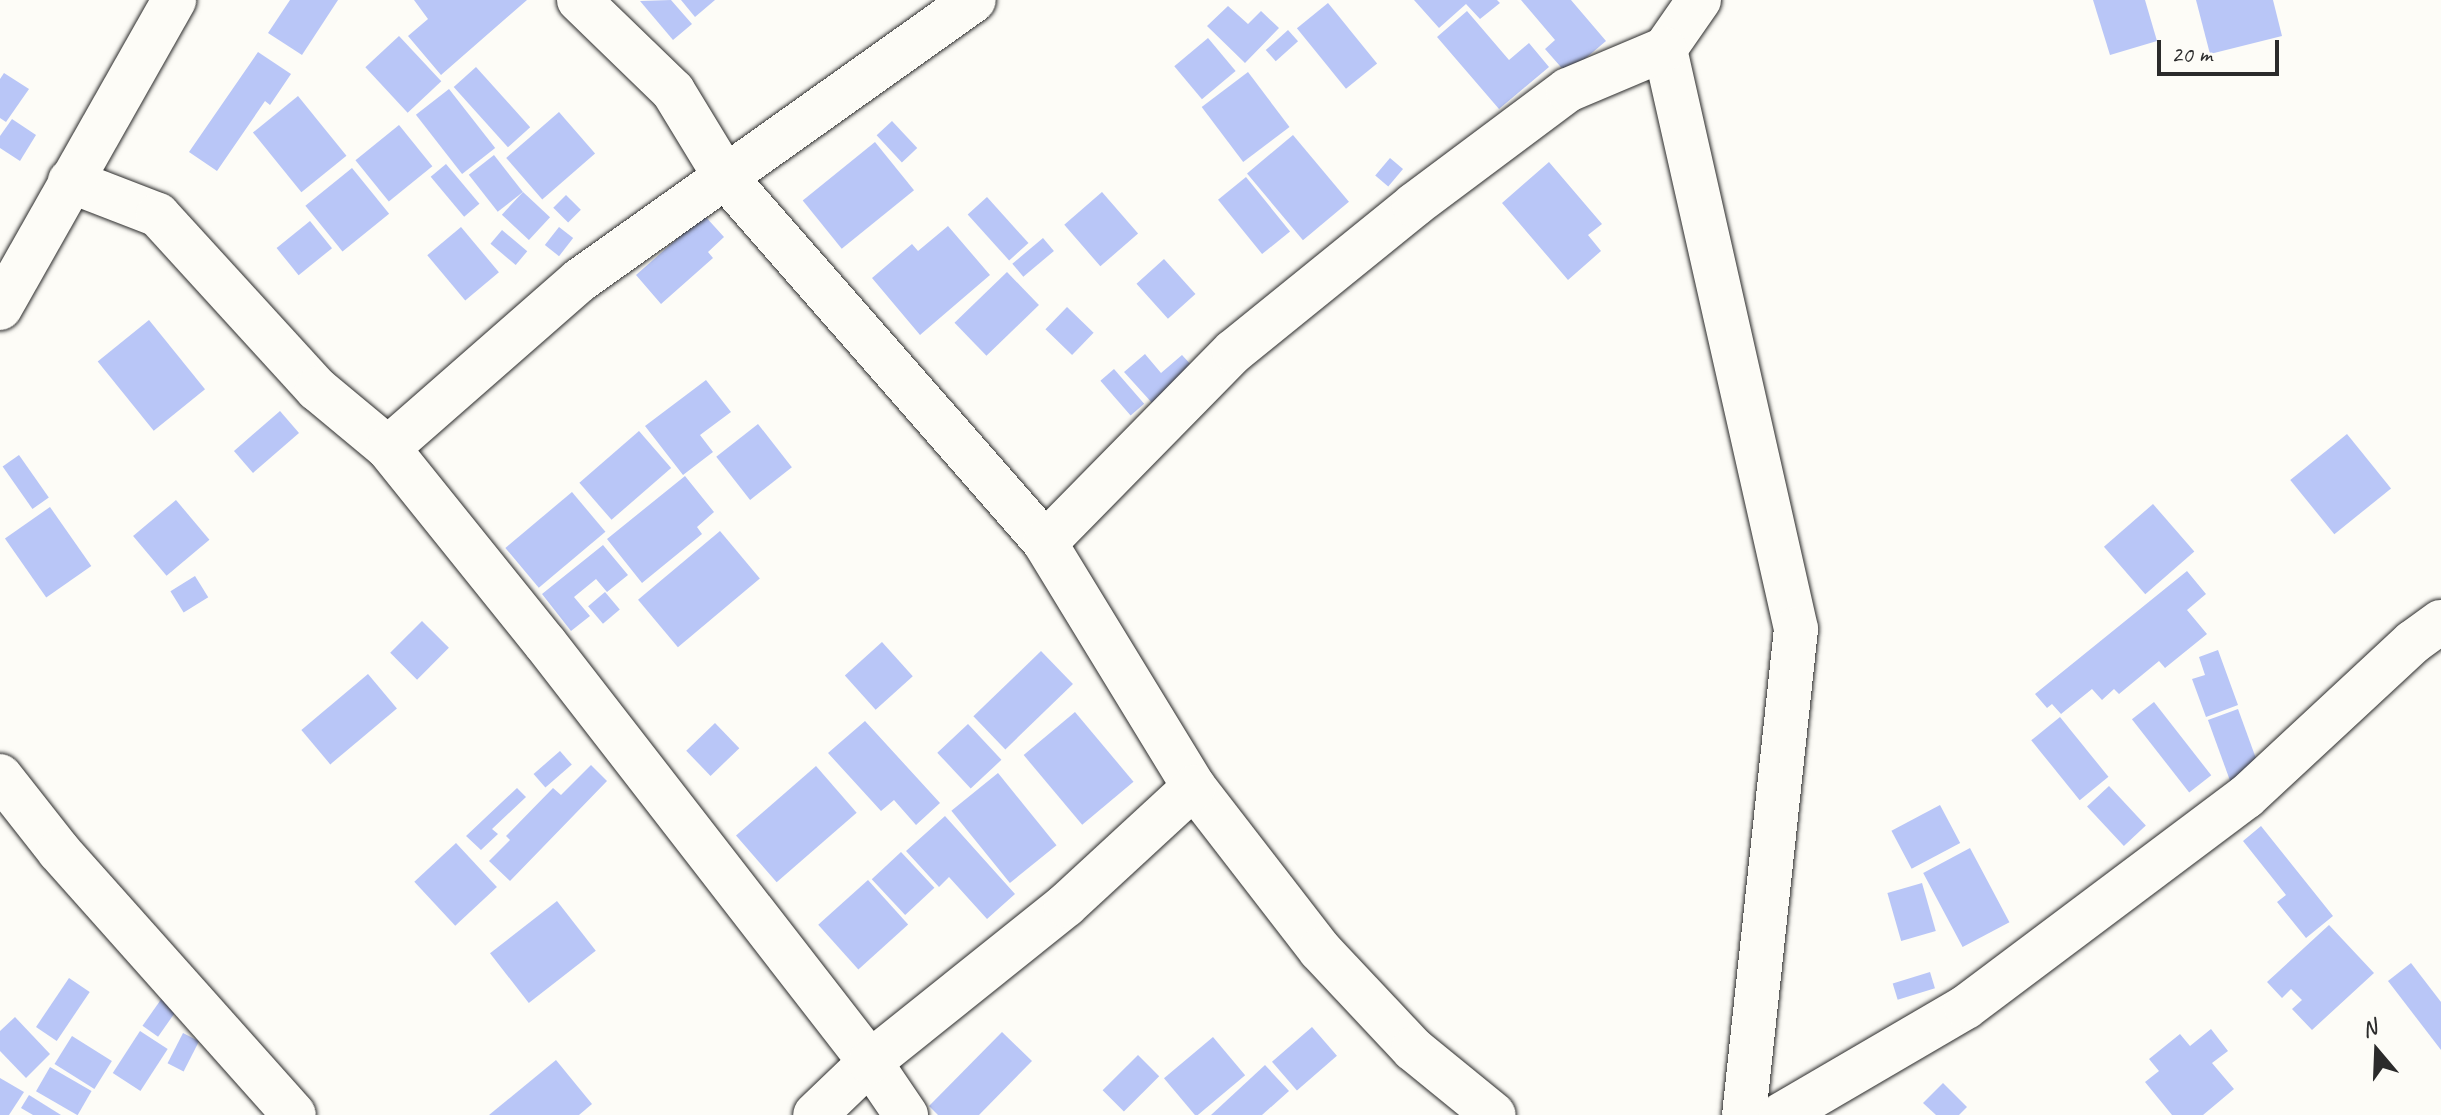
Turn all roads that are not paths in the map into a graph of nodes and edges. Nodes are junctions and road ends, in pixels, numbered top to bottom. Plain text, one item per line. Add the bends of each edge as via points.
1 (174, 0) edge
2 (579, 0) edge
3 (974, 0) edge
4 (1699, 0) edge
5 (1665, 49) junction
6 (726, 178) junction
7 (70, 181) junction
8 (0, 308) edge
9 (388, 448) junction
10 (1045, 543) junction
11 (2441, 622) edge
12 (0, 776) edge
13 (1194, 787) junction
14 (870, 1062) junction
15 (294, 1115) edge
16 (815, 1115) edge
17 (906, 1115) edge
18 (1494, 1115) edge
19 (1744, 1115) edge
20 (1781, 1115) edge

1 - 7 street
2 - 6 street via 673,91
3 - 6 street
4 - 5 street
5 - 10 street via 1568,90 1414,205 1234,351
5 - 19 street via 1796,629
6 - 9 street via 580,280
6 - 10 street
7 - 8 street
7 - 9 street via 158,215 317,389
9 - 14 street
10 - 13 street
11 - 20 street via 2246,797 1966,1007
12 - 15 street via 59,851
13 - 14 street via 1066,905
13 - 18 street via 1320,950 1413,1049
14 - 16 street
14 - 17 street

